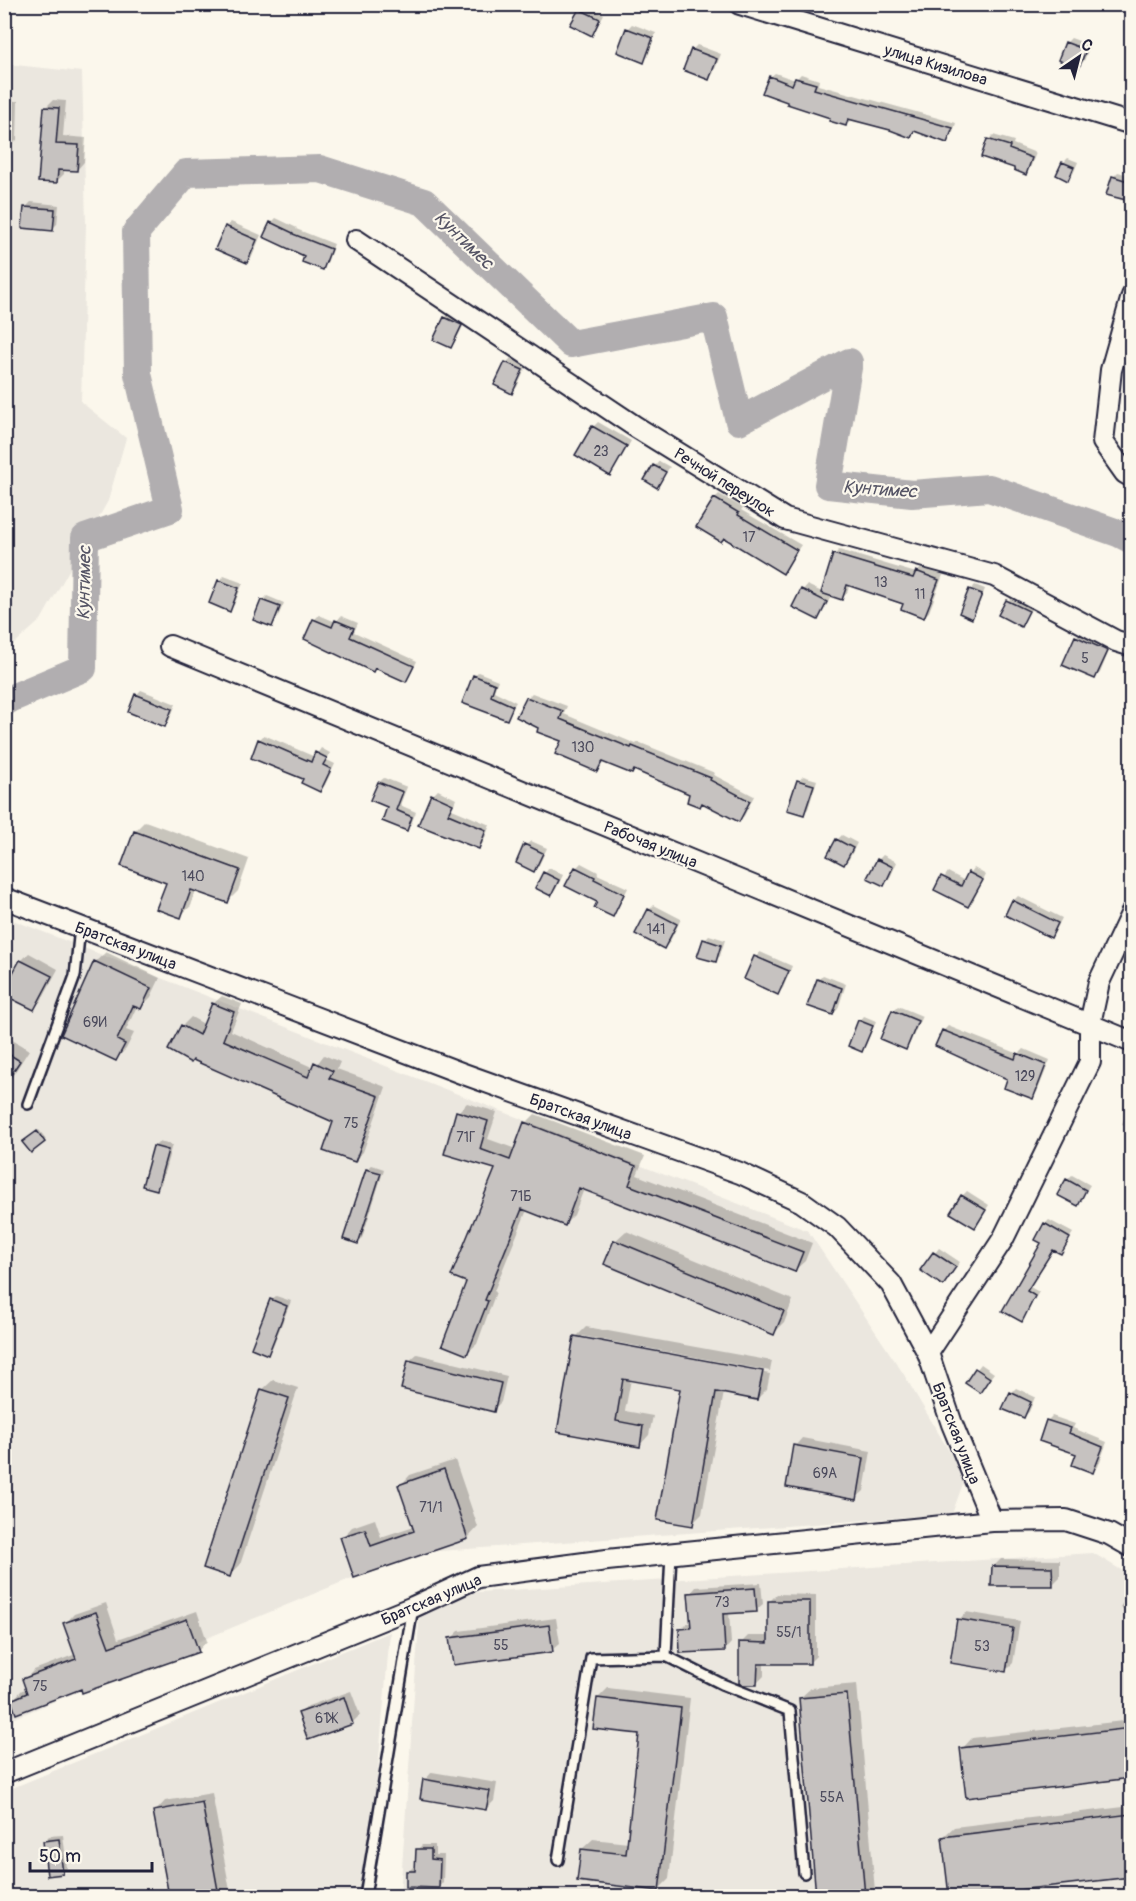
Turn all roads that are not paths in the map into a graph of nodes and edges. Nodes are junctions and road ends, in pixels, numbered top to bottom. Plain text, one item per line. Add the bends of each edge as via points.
1 (740, 4) edge
2 (1131, 124) edge
3 (356, 240) dead end
4 (1131, 296) edge
5 (1131, 477) edge
6 (170, 646) dead end
7 (1131, 646) edge
8 (4, 898) edge
9 (1131, 912) edge
10 (80, 927) junction
11 (1090, 1024) junction
12 (1131, 1042) edge
13 (28, 1104) dead end
14 (928, 1353) junction
15 (992, 1521) junction
16 (1131, 1547) edge
17 (671, 1554) junction
18 (413, 1607) junction
19 (666, 1656) junction
20 (4, 1773) edge
21 (558, 1860) dead end
22 (804, 1873) dead end
23 (365, 1896) edge

1 - 2 street, улица Кизилова
3 - 7 street, Речной переулок via 636,427 785,519 994,576
4 - 5 street via 1111,370 1103,442
6 - 11 street, Рабочая улица
8 - 10 street, Братская улица
9 - 11 street via 1099,982
10 - 13 lane via 75,976
10 - 14 street, Братская улица via 461,1073 740,1173 802,1202 837,1227 891,1284
11 - 12 street, Рабочая улица
11 - 14 street via 1090,1062 1003,1239
14 - 15 street, Братская улица
15 - 16 street, Братская улица via 1066,1520 1109,1534
15 - 17 street, Братская улица
17 - 18 street, Братская улица via 478,1577
17 - 19 lane
18 - 20 street, Братская улица
18 - 23 lane
19 - 21 lane via 591,1658
19 - 22 lane via 790,1711

